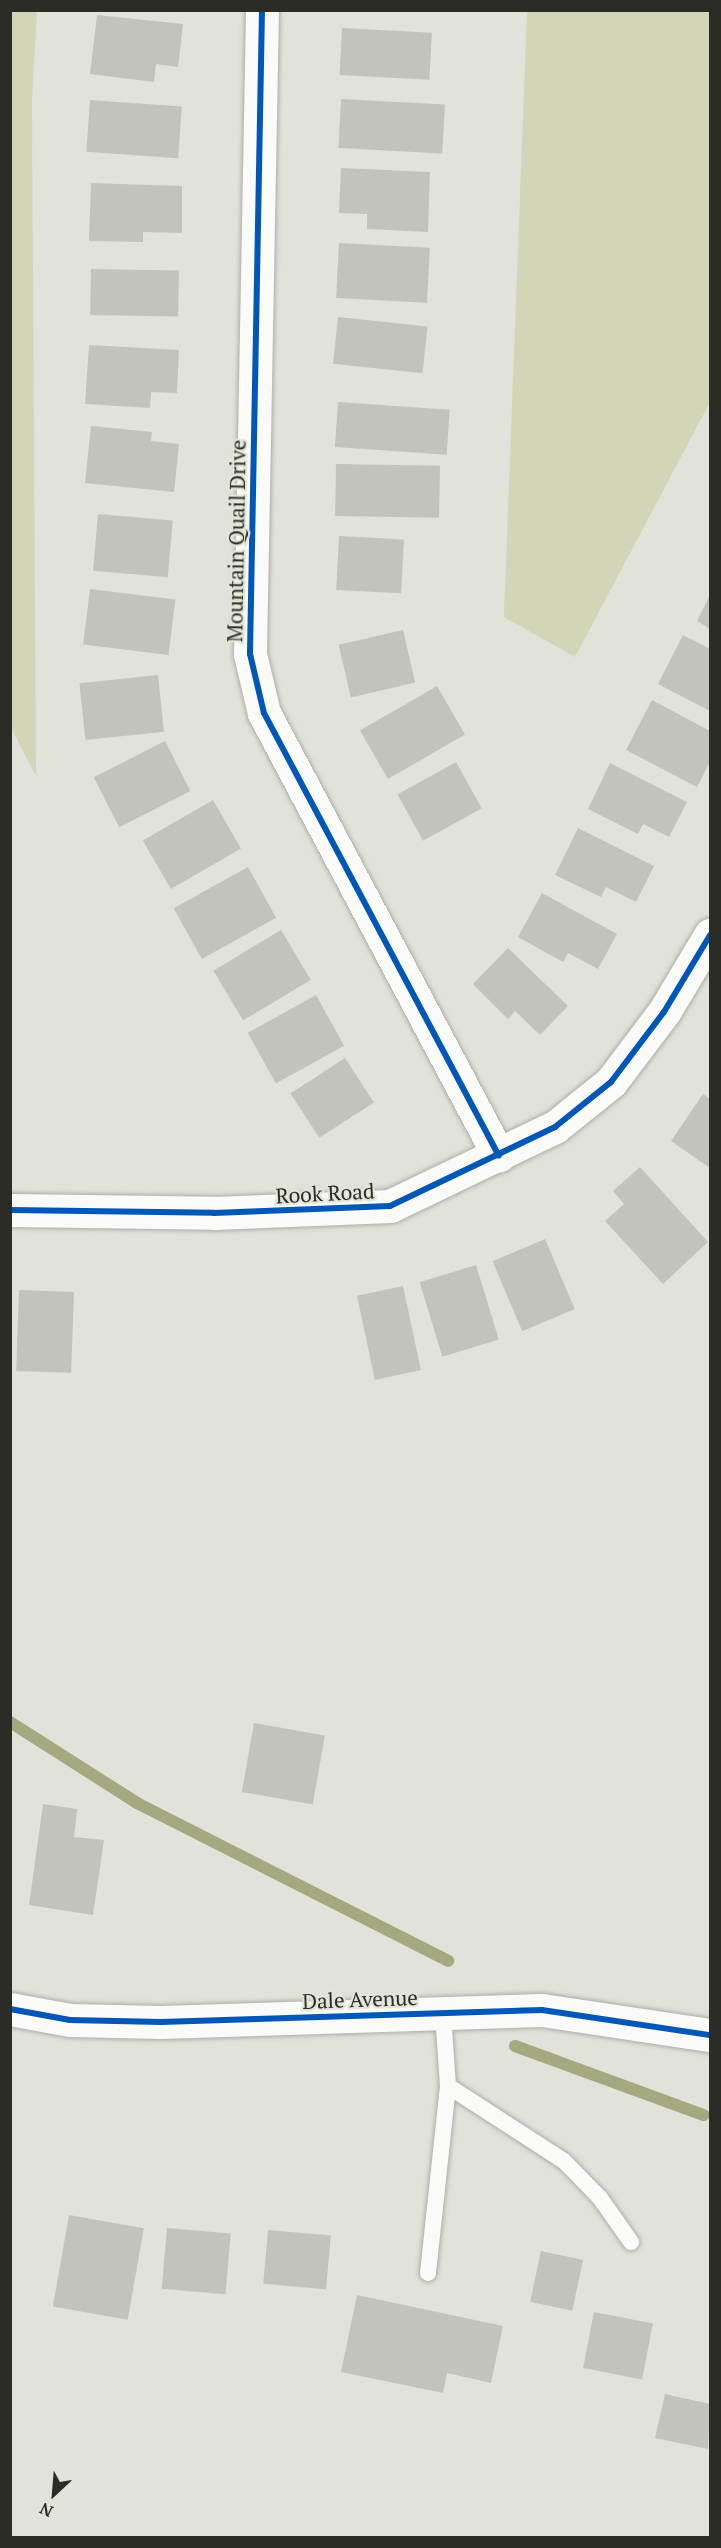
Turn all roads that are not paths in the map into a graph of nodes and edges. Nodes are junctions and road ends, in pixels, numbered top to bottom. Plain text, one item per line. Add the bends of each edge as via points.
1 (262, 10) edge
2 (711, 935) edge
3 (499, 1156) junction
4 (10, 1210) edge
5 (10, 2009) edge
6 (443, 2013) junction
7 (711, 2035) edge
8 (448, 2086) junction
9 (631, 2242) dead end
10 (428, 2272) dead end

1 - 3 street, Mountain Quail Drive via 249,654 264,713
2 - 3 street, Rook Road via 664,1012 611,1082 555,1127
3 - 4 street, Rook Road via 390,1206 214,1214
5 - 6 street, Dale Avenue via 70,2020 161,2022
6 - 7 street, Dale Avenue via 542,2010
6 - 8 lane
8 - 9 lane via 564,2161 600,2198
8 - 10 lane

